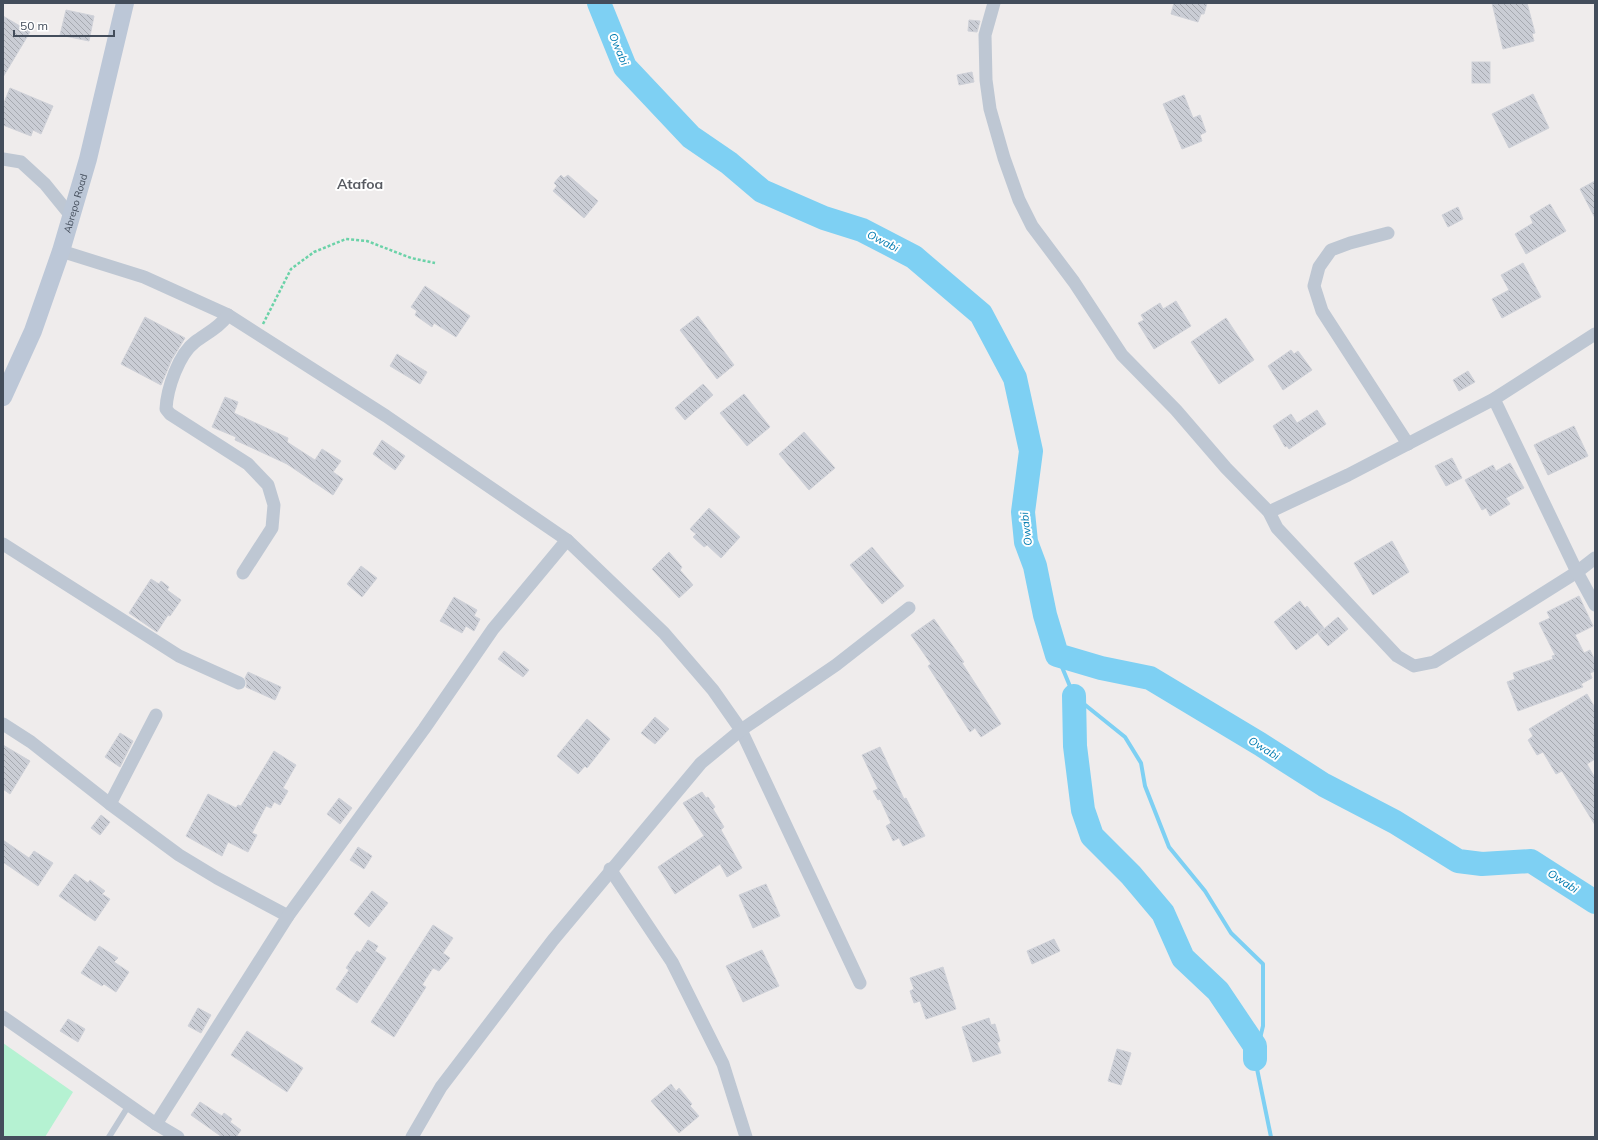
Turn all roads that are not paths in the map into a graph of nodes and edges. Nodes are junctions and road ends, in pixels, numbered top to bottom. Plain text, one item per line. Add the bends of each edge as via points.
1 (125, 3) edge
2 (994, 3) edge
3 (3, 159) edge
4 (71, 216) junction
5 (1388, 233) dead end
6 (60, 251) junction
7 (228, 315) junction
8 (1595, 334) edge
9 (3, 397) edge
10 (1494, 399) junction
11 (1408, 444) junction
12 (1268, 512) junction
13 (567, 540) junction
14 (3, 544) edge
15 (1595, 558) edge
16 (1577, 572) junction
17 (243, 573) dead end
18 (1595, 606) edge
19 (909, 608) dead end
20 (239, 683) dead end
21 (156, 715) dead end
22 (3, 724) edge
23 (741, 730) junction
24 (110, 804) junction
25 (610, 869) junction
26 (288, 916) junction
27 (860, 983) dead end
28 (3, 1017) edge
29 (129, 1105) junction
30 (156, 1124) junction
31 (109, 1137) edge
32 (178, 1137) edge
33 (412, 1137) edge
34 (746, 1137) edge

1 - 4 main road, Abrepo Road via 88,159
2 - 12 street via 986,35 986,80 990,109 1006,165 1032,226 1074,282 1122,355 1176,410
3 - 4 street via 21,162 45,184
4 - 6 main road, Abrepo Road
5 - 11 street via 1331,250 1319,267 1314,286 1322,311
6 - 7 street via 144,277
6 - 9 main road, Abrepo Road via 32,331
7 - 13 street via 386,416
7 - 17 street via 223,323 185,352 178,363 166,409 248,464 268,485 274,505 272,528
8 - 10 street
10 - 11 street
10 - 16 street
11 - 12 street
12 - 16 street via 1277,528 1397,656 1414,666 1434,662
13 - 23 street via 664,632 713,690
13 - 26 street via 494,629
14 - 20 street via 179,656
15 - 16 street
16 - 18 street
19 - 23 street via 836,664
21 - 24 street
22 - 24 street via 31,742
23 - 25 street via 701,762
23 - 27 street
24 - 26 street via 179,855
25 - 33 street via 552,940 441,1087
25 - 34 street via 672,962 723,1064
26 - 30 street
28 - 29 street
29 - 30 street
29 - 31 lane
30 - 32 street

